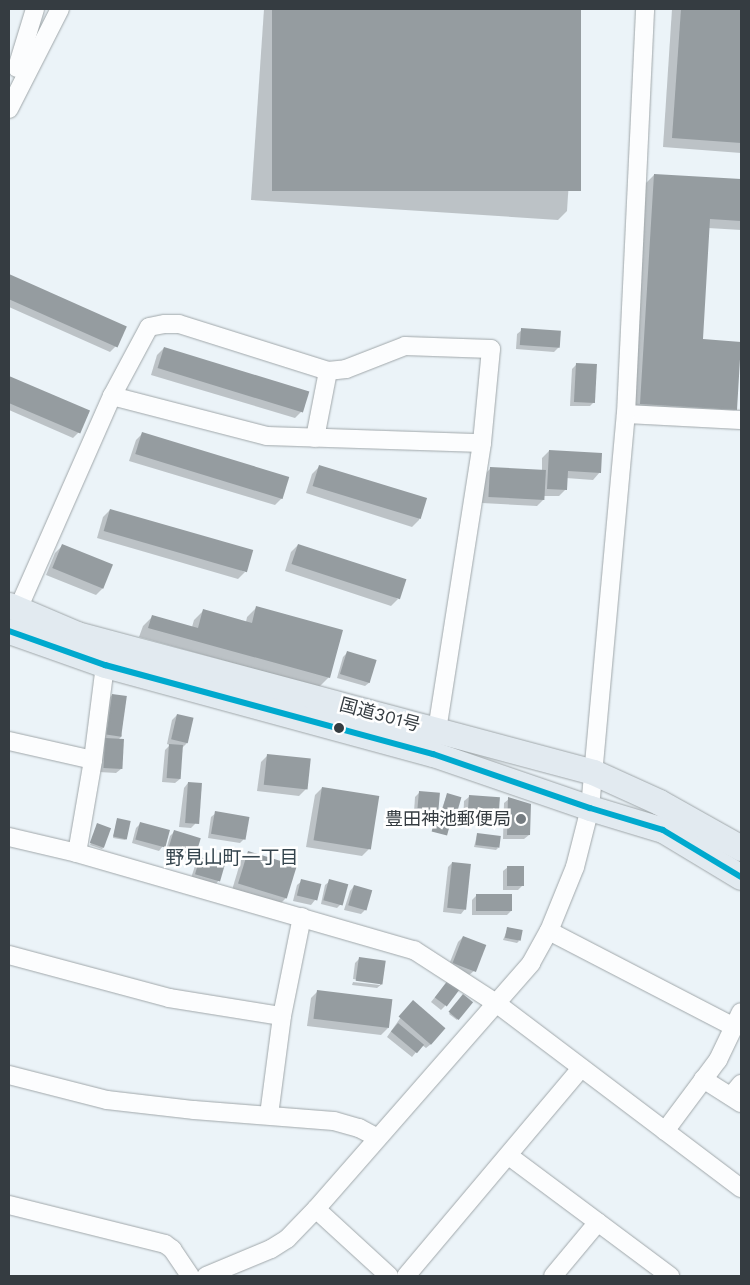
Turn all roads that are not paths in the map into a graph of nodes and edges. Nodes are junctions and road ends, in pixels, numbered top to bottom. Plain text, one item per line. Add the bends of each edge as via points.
1 (35, 9) edge
2 (60, 9) edge
3 (645, 9) edge
4 (17, 69) edge
5 (9, 109) edge
6 (328, 370) junction
7 (112, 396) junction
8 (626, 414) junction
9 (741, 420) edge
10 (315, 438) junction
11 (482, 444) junction
12 (12, 615) edge
13 (105, 665) junction
14 (437, 731) junction
15 (9, 742) edge
16 (93, 760) junction
17 (593, 772) junction
18 (590, 808) junction
19 (9, 837) edge
20 (741, 848) edge
21 (77, 854) junction
22 (741, 878) edge
23 (302, 918) junction
24 (549, 931) junction
25 (9, 955) edge
26 (496, 1003) junction
27 (282, 1016) junction
28 (738, 1019) edge
29 (581, 1068) junction
30 (9, 1075) edge
31 (703, 1079) junction
32 (738, 1094) edge
33 (269, 1115) junction
34 (665, 1131) junction
35 (376, 1137) junction
36 (509, 1156) junction
37 (741, 1188) edge
38 (9, 1205) edge
39 (316, 1209) junction
40 (598, 1222) junction
41 (190, 1276) edge
42 (206, 1276) edge
43 (389, 1276) edge
44 (406, 1276) edge
45 (553, 1276) edge
46 (670, 1276) edge

1 - 4 street
2 - 4 street via 35,58
3 - 8 street
4 - 5 street
6 - 7 street via 179,324 165,324 149,327
6 - 10 street
6 - 11 street via 346,369 404,346 491,349
7 - 10 street via 267,436
7 - 12 street
8 - 9 street
8 - 17 street
10 - 11 street
11 - 14 street
12 - 13 highway, 国道301号
12 - 14 highway, 国道301号
13 - 16 street
13 - 18 highway, 国道301号 via 433,754
14 - 17 highway, 国道301号
15 - 16 street
16 - 21 street
17 - 18 street
17 - 20 highway, 国道301号 via 658,802
18 - 22 highway, 国道301号 via 663,830
18 - 24 street via 574,867
19 - 21 street
21 - 23 street
23 - 26 street via 414,950
23 - 27 street
24 - 26 street via 531,963
24 - 28 street
25 - 27 street via 169,998
26 - 29 street
26 - 35 street
27 - 33 street
28 - 31 street via 718,1060
29 - 34 street
29 - 36 street
30 - 33 street via 107,1100
31 - 32 street
31 - 34 street
33 - 35 street via 344,1123
34 - 37 street
35 - 39 street
36 - 40 street
36 - 44 street
38 - 41 street via 165,1244
39 - 42 street via 286,1239
39 - 43 street
40 - 45 street
40 - 46 street

